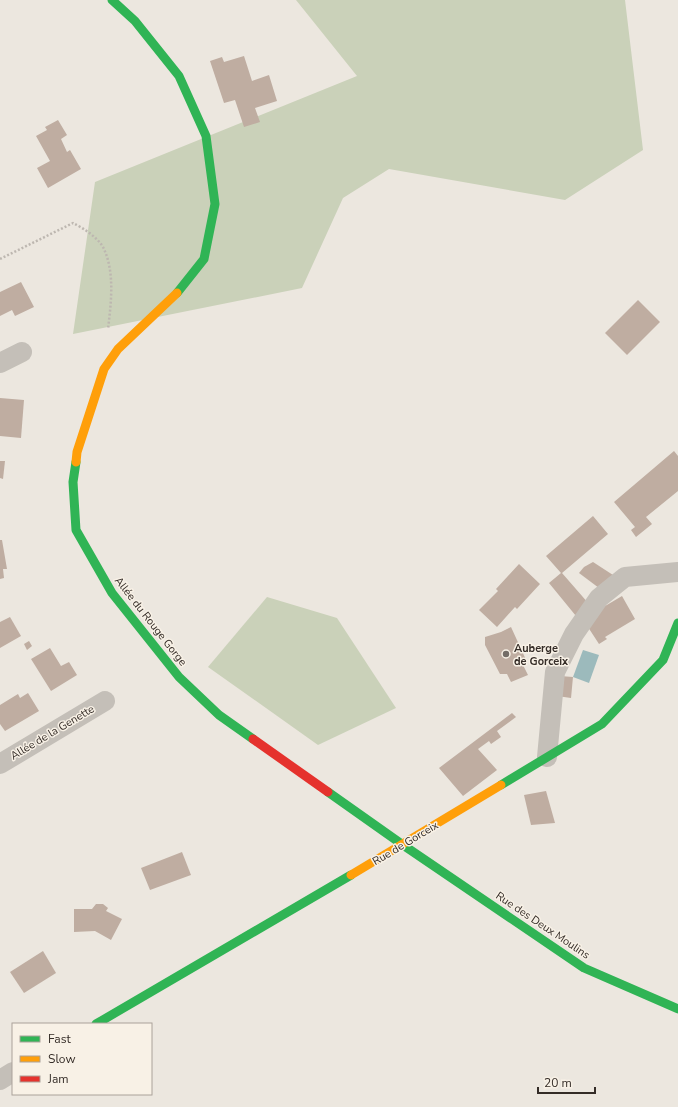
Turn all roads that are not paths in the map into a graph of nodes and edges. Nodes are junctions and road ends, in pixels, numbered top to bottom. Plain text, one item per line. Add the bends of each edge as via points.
1 (112, 0) edge
2 (22, 352) dead end
3 (0, 364) edge
4 (678, 572) edge
5 (678, 623) edge
6 (105, 701) dead end
7 (547, 758) junction
8 (0, 764) edge
9 (403, 845) junction
10 (678, 1009) edge
11 (98, 1023) edge
12 (12, 1073) edge
13 (0, 1080) edge

1 - 9 street, Allée du Rouge Gorge via 135,21 179,76 206,136 215,204 204,259 178,292 118,349 104,369 77,452 73,482 76,530 112,593 179,677 219,715
2 - 3 street
4 - 7 street via 625,577 599,598 574,634 555,672
5 - 7 street, Rue de Gorceix via 663,660 602,724
6 - 8 street, Allée de la Genette
7 - 9 street, Rue de Gorceix
9 - 10 street, Rue des Deux Moulins via 584,968
9 - 11 street, Rue de Gorceix
12 - 13 street

